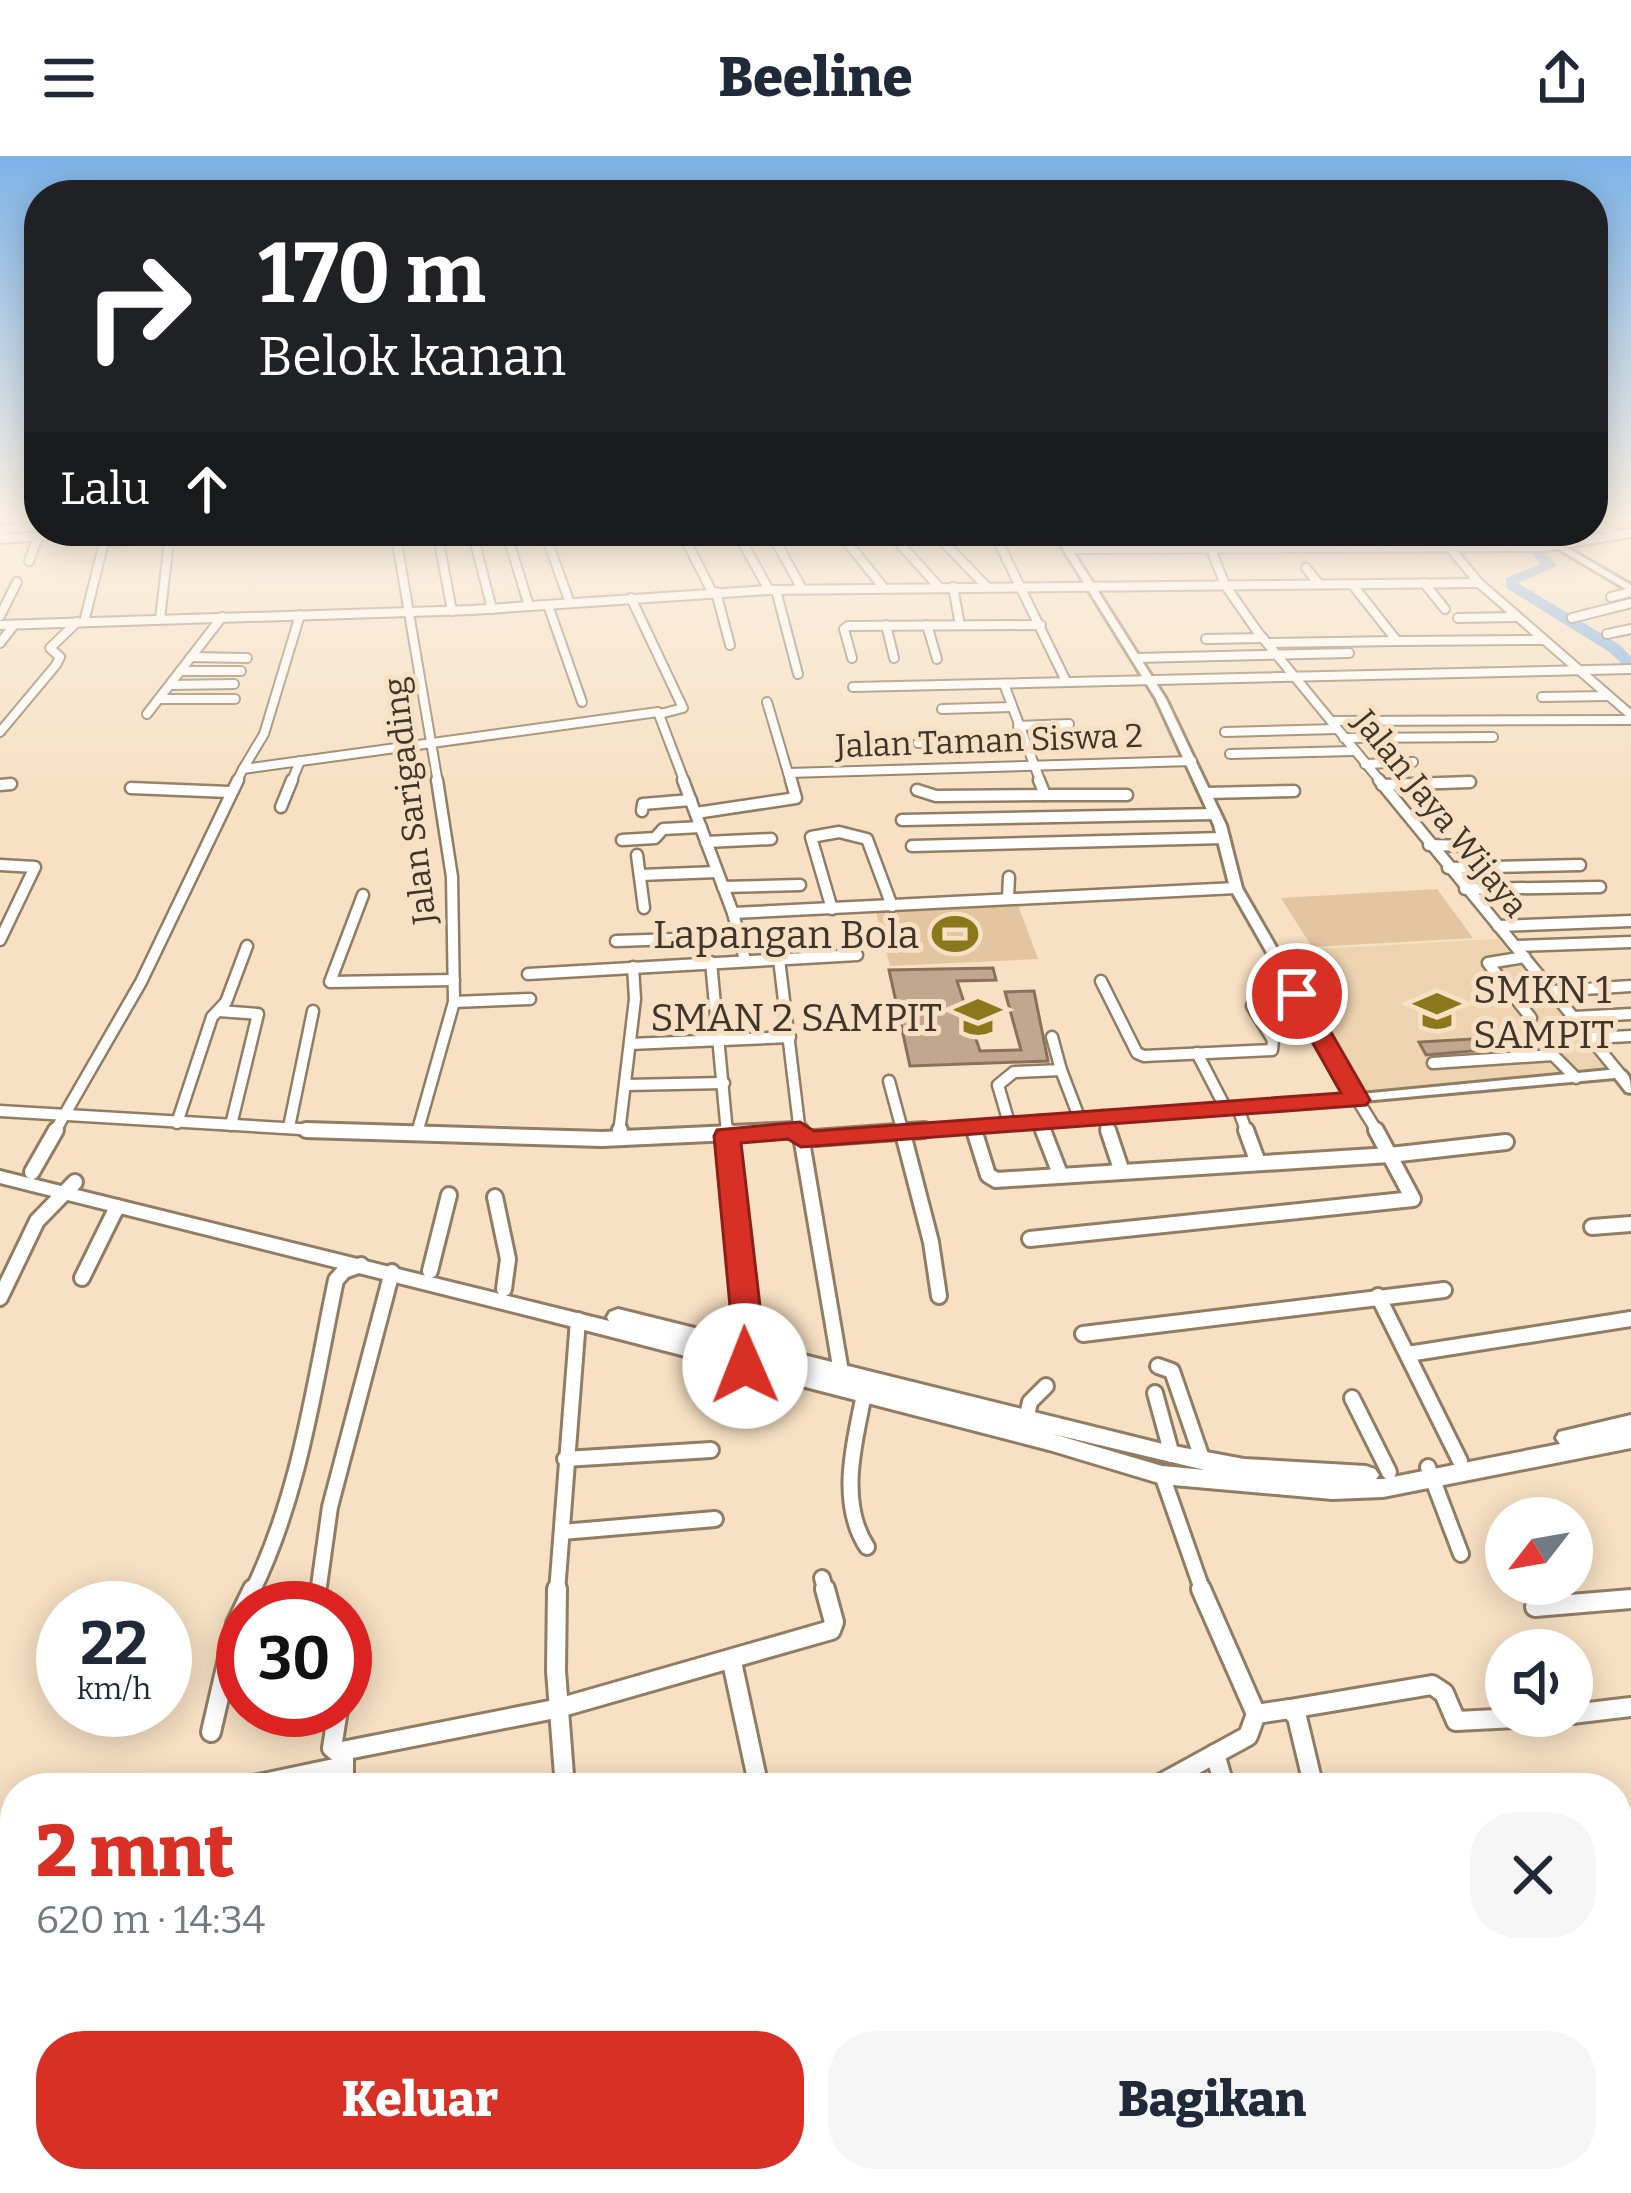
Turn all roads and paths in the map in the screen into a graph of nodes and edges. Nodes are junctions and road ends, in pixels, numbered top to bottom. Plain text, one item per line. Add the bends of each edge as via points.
1 (84, 610) edge
2 (161, 610) edge
3 (471, 610) edge
4 (550, 610) edge
5 (637, 610) edge
6 (719, 610) edge
7 (779, 610) edge
8 (956, 610) edge
9 (1034, 610) edge
10 (1108, 610) edge
11 (1243, 610) edge
12 (1372, 610) edge
13 (1509, 610) edge
14 (1603, 610) edge
15 (452, 611) joint
16 (412, 612) junction
17 (300, 615) junction
18 (222, 617) junction
19 (1517, 617) junction
20 (1457, 618) dead end
21 (1572, 618) dead end
22 (160, 619) junction
23 (958, 620) dead end
24 (81, 622) junction
25 (14, 625) junction
26 (886, 625) junction
27 (927, 625) junction
28 (1041, 625) junction
29 (0, 626) edge
30 (1631, 629) edge
31 (1607, 634) dead end
32 (1206, 639) dead end
33 (1264, 640) junction
34 (1542, 640) junction
35 (1396, 641) junction
36 (0, 643) edge
37 (730, 645) dead end
38 (1349, 653) dead end
39 (1276, 654) junction
40 (191, 657) junction
41 (247, 658) dead end
42 (852, 658) dead end
43 (894, 658) dead end
44 (1136, 658) junction
45 (937, 659) dead end
46 (241, 670) dead end
47 (1578, 670) junction
48 (1629, 670) edge
49 (181, 671) junction
50 (799, 674) dead end
51 (1292, 674) junction
52 (1149, 679) junction
53 (1066, 681) junction
54 (234, 684) dead end
55 (1004, 684) junction
56 (170, 685) junction
57 (853, 687) dead end
58 (1609, 696) junction
59 (1542, 698) dead end
60 (159, 699) junction
61 (235, 699) dead end
62 (582, 702) dead end
63 (767, 702) dead end
64 (1012, 707) junction
65 (942, 709) dead end
66 (147, 714) dead end
67 (660, 714) junction
68 (1631, 717) edge
69 (1069, 724) dead end
70 (1018, 725) junction
71 (1338, 729) junction
72 (0, 732) edge
73 (1226, 732) dead end
74 (1493, 737) dead end
75 (1024, 741) junction
76 (432, 743) junction
77 (918, 743) dead end
78 (1354, 751) junction
79 (1230, 754) dead end
80 (300, 761) junction
81 (1192, 761) junction
82 (1413, 762) dead end
83 (1365, 764) junction
84 (1032, 768) junction
85 (243, 769) junction
86 (788, 772) junction
87 (1470, 782) dead end
88 (1382, 785) junction
89 (131, 788) dead end
90 (917, 790) dead end
91 (1294, 791) dead end
92 (229, 792) junction
93 (1206, 794) junction
94 (1045, 795) junction
95 (1127, 795) dead end
96 (691, 800) junction
97 (281, 807) dead end
98 (642, 811) dead end
99 (696, 813) junction
100 (1215, 814) junction
101 (902, 820) dead end
102 (701, 827) junction
103 (771, 838) dead end
104 (1224, 838) junction
105 (622, 840) dead end
106 (706, 842) junction
107 (1429, 844) junction
108 (912, 846) dead end
109 (1471, 846) dead end
110 (638, 855) dead end
111 (0, 865) edge
112 (1580, 865) dead end
113 (1448, 868) junction
114 (718, 872) junction
115 (640, 875) junction
116 (1009, 877) dead end
117 (800, 886) dead end
118 (723, 887) junction
119 (1600, 887) dead end
120 (1236, 888) junction
121 (1465, 889) junction
122 (363, 896) dead end
123 (1008, 898) junction
124 (892, 905) junction
125 (644, 908) dead end
126 (832, 909) junction
127 (733, 913) junction
128 (1631, 921) edge
129 (1498, 926) junction
130 (738, 937) junction
131 (0, 940) edge
132 (616, 941) dead end
133 (1631, 942) edge
134 (247, 946) dead end
135 (1520, 952) junction
136 (857, 955) dead end
137 (779, 959) junction
138 (745, 960) junction
139 (711, 962) junction
140 (634, 967) junction
141 (528, 974) dead end
142 (454, 980) junction
143 (1102, 981) dead end
144 (1631, 986) edge
145 (1554, 991) junction
146 (530, 999) dead end
147 (454, 1002) junction
148 (1252, 1006) dead end
149 (219, 1011) junction
150 (313, 1011) dead end
151 (1631, 1014) edge
152 (1574, 1016) junction
153 (1531, 1018) dead end
154 (1631, 1036) edge
155 (790, 1037) junction
156 (1052, 1037) dead end
157 (1592, 1038) junction
158 (719, 1040) junction
159 (630, 1044) junction
160 (1198, 1053) junction
161 (1433, 1064) dead end
162 (1061, 1070) junction
163 (1619, 1073) junction
164 (1576, 1078) junction
165 (890, 1081) dead end
166 (724, 1083) junction
167 (626, 1085) junction
168 (1631, 1089) edge
169 (1357, 1100) junction
170 (1232, 1108) junction
171 (0, 1111) edge
172 (67, 1115) junction
173 (1103, 1116) junction
174 (1079, 1118) junction
175 (1039, 1121) junction
176 (178, 1123) junction
177 (1009, 1123) junction
178 (231, 1125) junction
179 (973, 1126) junction
180 (289, 1127) junction
181 (903, 1132) junction
182 (417, 1133) junction
183 (801, 1135) junction
184 (619, 1136) junction
185 (727, 1136) junction
186 (1507, 1142) dead end
187 (1390, 1154) junction
188 (1258, 1160) junction
189 (0, 1164) edge
190 (1121, 1169) junction
191 (32, 1172) junction
192 (1060, 1174) junction
193 (0, 1178) edge
194 (68, 1187) junction
195 (448, 1195) dead end
196 (494, 1197) dead end
197 (117, 1207) junction
198 (1631, 1224) edge
199 (1592, 1227) dead end
200 (1030, 1238) dead end
201 (361, 1265) junction
202 (430, 1271) junction
203 (392, 1272) junction
204 (82, 1278) dead end
205 (504, 1289) junction
206 (1444, 1290) dead end
207 (939, 1296) dead end
208 (1378, 1296) junction
209 (0, 1298) edge
210 (546, 1305) junction
211 (1631, 1319) edge
212 (578, 1320) junction
213 (1083, 1334) dead end
214 (1408, 1354) junction
215 (747, 1357) junction
216 (1158, 1366) dead end
217 (841, 1372) junction
218 (1046, 1386) dead end
219 (1155, 1393) dead end
220 (864, 1395) junction
221 (1352, 1398) dead end
222 (1026, 1420) junction
223 (1631, 1424) edge
224 (1631, 1439) edge
225 (711, 1450) dead end
226 (565, 1459) junction
227 (1203, 1461) junction
228 (1460, 1462) junction
229 (1167, 1465) junction
230 (1388, 1472) junction
231 (1430, 1474) junction
232 (715, 1519) dead end
233 (562, 1532) junction
234 (867, 1547) dead end
235 (1461, 1554) dead end
236 (822, 1578) dead end
237 (321, 1581) edge
238 (1631, 1599) edge
239 (1535, 1606) dead end
240 (732, 1662) junction
241 (1631, 1707) edge
242 (1290, 1708) junction
243 (555, 1709) junction
244 (1593, 1712) edge
245 (1256, 1714) junction
246 (1485, 1720) edge
247 (211, 1732) dead end
248 (334, 1737) edge
249 (1215, 1754) junction
250 (344, 1759) junction
251 (294, 1773) edge
252 (344, 1773) edge
253 (563, 1773) edge
254 (756, 1773) edge
255 (1180, 1773) edge
256 (1221, 1773) edge
257 (1311, 1773) edge

1 - 24 street
2 - 22 street
3 - 15 street
4 - 62 street
5 - 67 street via 683,708
6 - 37 street
7 - 50 street
8 - 23 street
9 - 28 street
10 - 44 street
11 - 33 street, Jalan Jaya Wijaya
12 - 35 street
13 - 19 street
14 - 21 street
15 - 16 street
16 - 17 street
16 - 76 street, Jalan Sarigading
17 - 18 street
17 - 85 street via 264,734
18 - 22 street
18 - 40 street
19 - 20 street
19 - 34 street
22 - 24 street
24 - 25 street
24 - 72 street via 50,648 60,657 56,665
25 - 29 street
25 - 36 street
26 - 27 street
26 - 42 street via 845,627
26 - 43 street
27 - 28 street
27 - 45 street
28 - 53 street
30 - 31 street
32 - 33 street
33 - 35 street
33 - 39 street, Jalan Jaya Wijaya
34 - 35 street
34 - 47 street
38 - 39 street
39 - 44 street
39 - 51 street, Jalan Jaya Wijaya
40 - 41 street
40 - 49 street
44 - 52 street
46 - 49 street
47 - 48 street
47 - 51 street
47 - 58 street
49 - 56 street
51 - 52 street
51 - 71 street, Jalan Jaya Wijaya
52 - 53 street
52 - 81 street
53 - 55 street
54 - 56 street
55 - 57 street
55 - 64 street
56 - 60 street
58 - 59 street
58 - 68 street
60 - 61 street
60 - 66 street
63 - 86 street
64 - 65 street
64 - 70 street
67 - 76 street
67 - 96 street
68 - 71 street
69 - 70 street
70 - 75 street
71 - 73 street
71 - 74 street
71 - 78 street, Jalan Jaya Wijaya
75 - 77 street
75 - 84 street
76 - 80 street
76 - 142 street, Jalan Sarigading via 452,877
78 - 79 street
78 - 83 street, Jalan Jaya Wijaya
80 - 85 street
80 - 97 street
81 - 84 street, Jalan Taman Siswa 2
81 - 93 street
82 - 83 street
83 - 88 street, Jalan Jaya Wijaya
84 - 86 street, Jalan Taman Siswa 2
84 - 94 street
85 - 92 street
86 - 99 street via 794,799
87 - 88 street
88 - 107 street, Jalan Jaya Wijaya
89 - 92 street
90 - 94 street
91 - 93 street
92 - 172 street via 141,982
93 - 100 street
94 - 95 street
96 - 98 street via 643,804
96 - 99 street
99 - 102 street
100 - 101 street
100 - 104 street
102 - 105 street
102 - 106 street
103 - 106 street
104 - 108 street
104 - 120 street
106 - 114 street
107 - 109 street
107 - 113 street, Jalan Jaya Wijaya
110 - 115 street
111 - 131 street via 35,867
112 - 113 street
113 - 121 street, Jalan Jaya Wijaya
114 - 115 street
114 - 118 street
115 - 125 street
116 - 123 street
117 - 118 street
118 - 127 street
119 - 121 street
120 - 123 street
120 - 169 street
121 - 129 street, Jalan Jaya Wijaya
122 - 142 street via 330,982
123 - 124 street
124 - 126 street
124 - 126 street via 867,839 816,834
126 - 127 street
127 - 130 street
128 - 129 street
129 - 135 street, Jalan Jaya Wijaya
130 - 132 street
130 - 138 street
133 - 135 street
134 - 149 street
135 - 145 street, Jalan Jaya Wijaya
135 - 153 street via 1488,961
136 - 137 street
137 - 138 street
137 - 155 street
138 - 139 street
139 - 140 street
139 - 158 street
140 - 141 street
140 - 159 street
142 - 147 street, Jalan Sarigading
143 - 160 street via 1138,1054
144 - 145 street
145 - 152 street, Jalan Jaya Wijaya
146 - 147 street
147 - 182 street, Jalan Sarigading
148 - 160 street via 1272,1050
149 - 176 street
149 - 178 street via 258,1014
150 - 180 street
151 - 152 street
152 - 157 street, Jalan Jaya Wijaya
154 - 157 street
155 - 158 street
155 - 183 street
156 - 162 street
157 - 163 street, Jalan Jaya Wijaya
158 - 159 street
158 - 166 street
159 - 167 street
160 - 170 street
161 - 164 street via 1551,1054
162 - 174 street
162 - 177 street via 1014,1072 998,1085
163 - 164 street
163 - 168 street
164 - 169 street
165 - 181 street
166 - 167 street
166 - 185 street
167 - 184 street
169 - 170 street
169 - 187 street
170 - 173 street
170 - 188 street
171 - 172 street
172 - 176 street
172 - 191 street
173 - 174 street
173 - 190 street
174 - 175 street
175 - 177 street
175 - 192 street
176 - 178 street
177 - 179 street
178 - 180 street
179 - 181 street
179 - 192 street via 992,1180
180 - 182 street
181 - 183 street
181 - 207 street
182 - 184 street
183 - 185 street
183 - 217 street
184 - 185 street
185 - 215 street
186 - 187 street
187 - 188 street
187 - 200 street via 1414,1194 1409,1202
188 - 190 street
189 - 191 main road
190 - 192 street
191 - 194 main road
193 - 194 main road
194 - 197 main road
194 - 202 main road
194 - 209 street via 37,1221
195 - 202 street
196 - 205 street via 508,1259
197 - 201 main road
197 - 204 street
198 - 199 street
201 - 203 main road
201 - 247 street via 336,1280 290,1496 236,1624
202 - 205 main road
203 - 210 main road
203 - 237 street via 330,1507
205 - 210 main road
206 - 208 street
208 - 213 street
208 - 214 street
210 - 212 main road
210 - 215 main road
211 - 214 street
212 - 215 main road
212 - 226 street
214 - 228 street
215 - 217 main road
215 - 220 main road
216 - 227 street via 1172,1371
217 - 222 main road
218 - 222 street
219 - 229 street
220 - 229 main road
220 - 234 street via 850,1487 855,1530
221 - 230 street
222 - 229 main road
223 - 228 main road
224 - 231 main road
225 - 226 street
226 - 233 street
227 - 229 main road
227 - 230 main road via 1336,1475
228 - 231 main road
229 - 231 main road via 1332,1490
229 - 245 street via 1210,1614
230 - 231 main road
231 - 235 street
232 - 233 street
233 - 243 street
236 - 240 street via 831,1630
238 - 239 street
240 - 243 street
240 - 254 street
241 - 244 street
242 - 245 street
242 - 246 street via 1432,1685 1456,1721
242 - 257 street
243 - 250 street
243 - 253 street
245 - 249 street via 1248,1736
248 - 250 street via 332,1748
249 - 255 street
249 - 256 street
250 - 251 street
250 - 252 street

